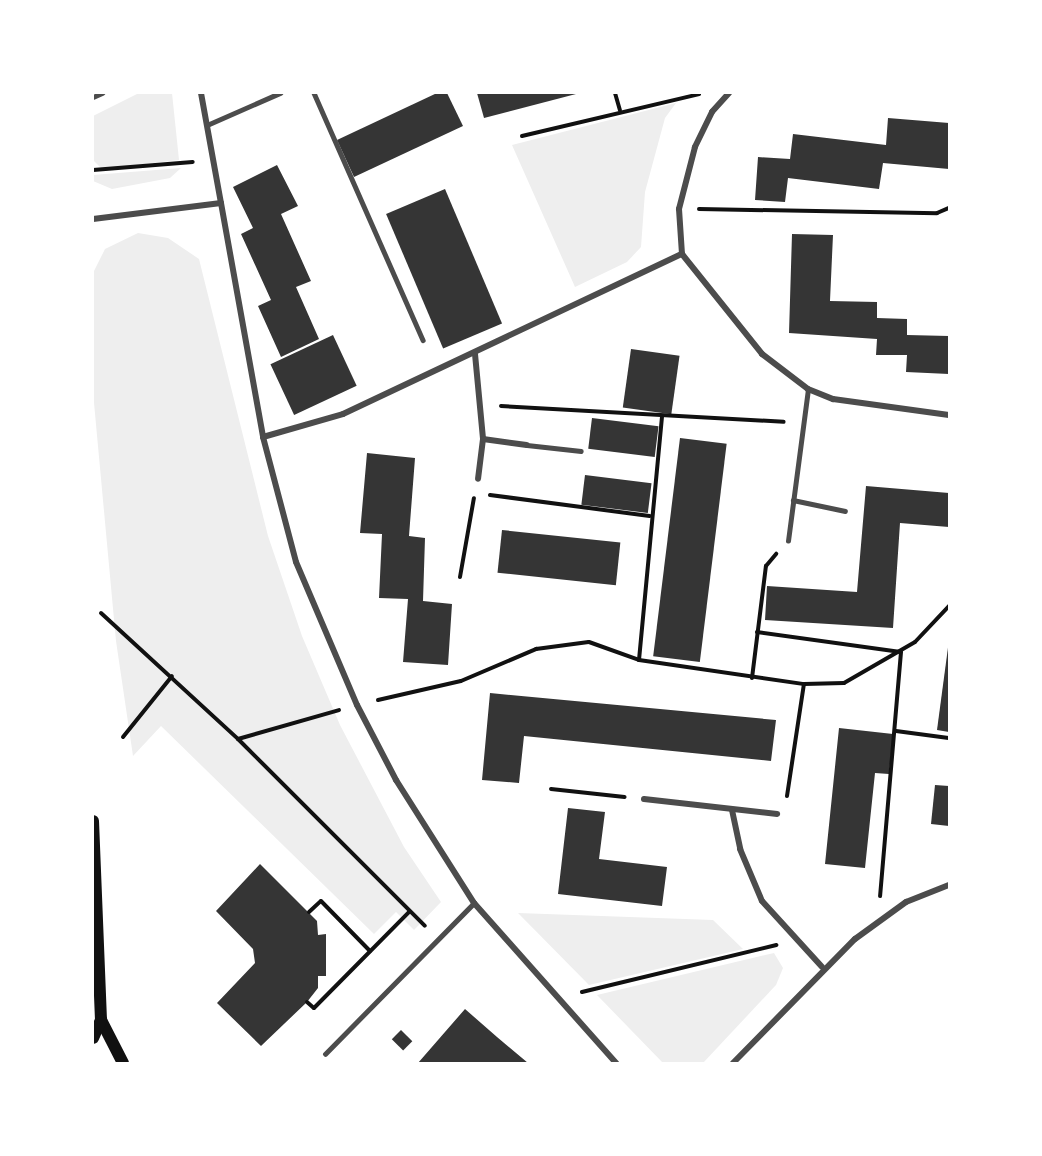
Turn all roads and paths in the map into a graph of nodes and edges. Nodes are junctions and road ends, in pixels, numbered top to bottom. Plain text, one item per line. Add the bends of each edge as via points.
1 (102, 93) edge
2 (201, 93) edge
3 (280, 93) edge
4 (314, 93) edge
5 (615, 93) edge
6 (728, 95) edge
7 (93, 97) edge
8 (620, 110) junction
9 (207, 125) junction
10 (522, 136) dead end
11 (213, 159) junction
12 (93, 170) edge
13 (221, 203) junction
14 (949, 208) edge
15 (679, 209) junction
16 (93, 219) edge
17 (682, 254) junction
18 (423, 340) dead end
19 (475, 354) junction
20 (808, 389) junction
21 (479, 404) junction
22 (949, 415) edge
23 (662, 416) junction
24 (803, 424) junction
25 (263, 437) junction
26 (483, 439) junction
27 (527, 445) joint
28 (581, 451) dead end
29 (478, 479) dead end
30 (488, 495) dead end
31 (793, 501) junction
32 (473, 506) dead end
33 (845, 511) dead end
34 (650, 516) junction
35 (788, 541) joint
36 (460, 577) dead end
37 (949, 606) edge
38 (101, 613) dead end
39 (757, 632) junction
40 (902, 652) junction
41 (639, 660) junction
42 (172, 676) junction
43 (752, 678) junction
44 (804, 684) junction
45 (357, 705) junction
46 (897, 732) junction
47 (123, 737) dead end
48 (949, 738) edge
49 (238, 739) junction
50 (551, 789) dead end
51 (644, 799) joint
52 (732, 810) junction
53 (777, 814) joint
54 (93, 821) edge
55 (949, 885) edge
56 (474, 903) junction
57 (410, 911) junction
58 (309, 912) dead end
59 (877, 923) junction
60 (438, 939) junction
61 (795, 941) junction
62 (370, 951) junction
63 (822, 967) junction
64 (555, 998) junction
65 (307, 1002) dead end
66 (101, 1020) junction
67 (93, 1038) edge
68 (326, 1054) dead end
69 (123, 1063) edge
70 (616, 1063) edge
71 (733, 1063) edge

1 - 7 lane
2 - 9 street
3 - 9 lane
4 - 18 lane
5 - 8 path
6 - 8 path via 691,94
6 - 15 street via 695,147
8 - 10 path
9 - 11 street
11 - 12 path
11 - 13 street
13 - 16 street
13 - 25 street
14 - 15 path via 938,213
15 - 17 street
17 - 19 street
17 - 20 street via 762,354
19 - 21 street
19 - 25 street via 343,414
20 - 22 street via 833,399
20 - 24 lane
21 - 23 path
21 - 26 street
23 - 24 path
23 - 34 path
24 - 31 lane
25 - 45 street via 296,562
26 - 27 street
26 - 29 street
27 - 28 lane
30 - 34 path
31 - 33 lane
31 - 35 lane
32 - 36 path
34 - 41 path
35 - 39 path via 766,566
37 - 40 path
38 - 42 path
39 - 40 path
39 - 43 path
40 - 44 path via 844,683
40 - 46 path
41 - 43 path
41 - 45 path via 589,642 536,649 461,681
42 - 47 path
42 - 49 path
43 - 44 path
44 - 53 path via 790,790
45 - 49 path
45 - 56 street via 396,780
46 - 48 path
46 - 59 path
49 - 57 path
50 - 51 path
51 - 52 street
52 - 53 street
52 - 61 street via 740,849 762,901
54 - 66 main road
55 - 59 street via 906,902
56 - 60 lane
56 - 64 street
57 - 60 path
57 - 62 path
58 - 62 path via 321,901
59 - 63 street
60 - 68 lane
61 - 63 street
61 - 64 path
62 - 65 path via 314,1008
63 - 71 street
64 - 70 street
66 - 67 main road
66 - 69 main road

